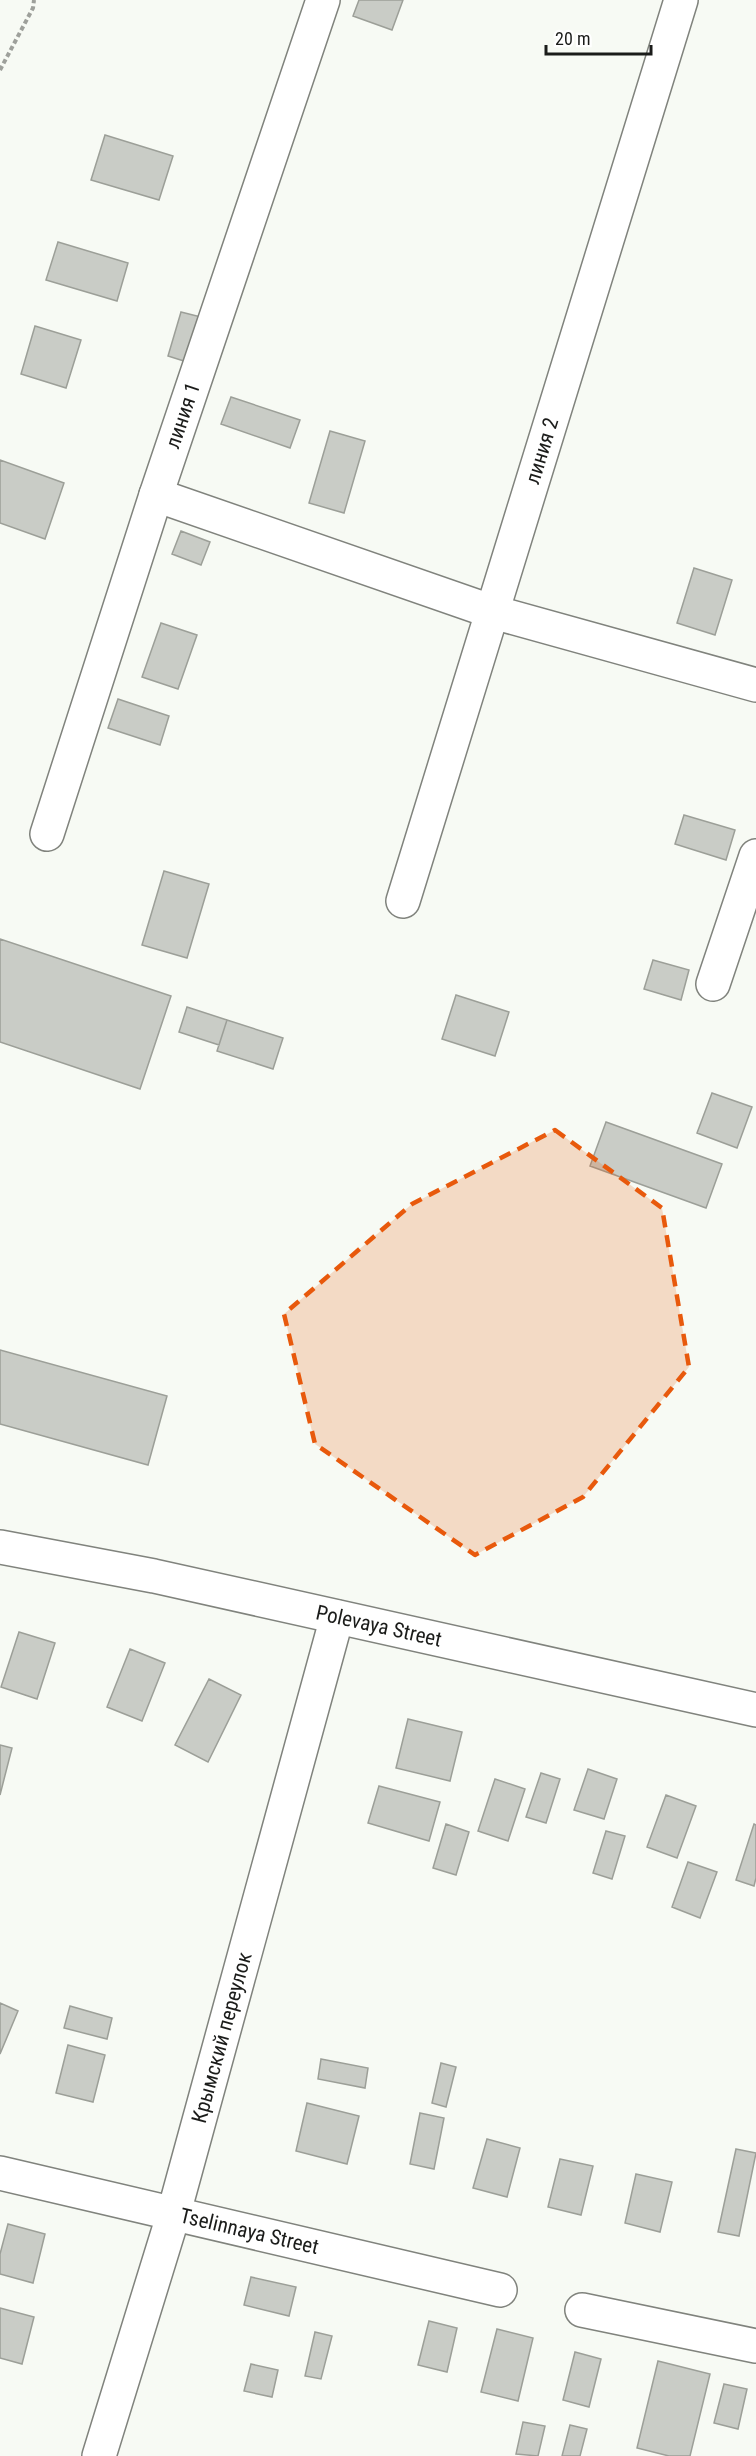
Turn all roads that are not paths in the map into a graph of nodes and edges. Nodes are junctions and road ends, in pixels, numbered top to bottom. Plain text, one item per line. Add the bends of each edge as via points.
1 (323, 0) edge
2 (681, 0) edge
3 (156, 495) junction
4 (493, 612) junction
5 (756, 685) edge
6 (47, 834) dead end
7 (756, 856) edge
8 (403, 901) dead end
9 (713, 984) dead end
10 (0, 1547) edge
11 (337, 1617) junction
12 (756, 1710) edge
13 (0, 2174) edge
14 (173, 2216) junction
15 (500, 2290) dead end
16 (582, 2310) dead end
17 (756, 2346) edge
18 (99, 2456) edge

1 - 3 street, линия 1
2 - 4 street, линия 2
3 - 4 street
3 - 6 street, линия 1
4 - 5 street
4 - 8 street, линия 2
7 - 9 street
10 - 11 street, Polevaya Street
11 - 12 street, Polevaya Street
11 - 14 street, Крымский переулок
13 - 14 street, Tselinnaya Street
14 - 15 street, Tselinnaya Street
14 - 18 street, Крымский переулок
16 - 17 street

